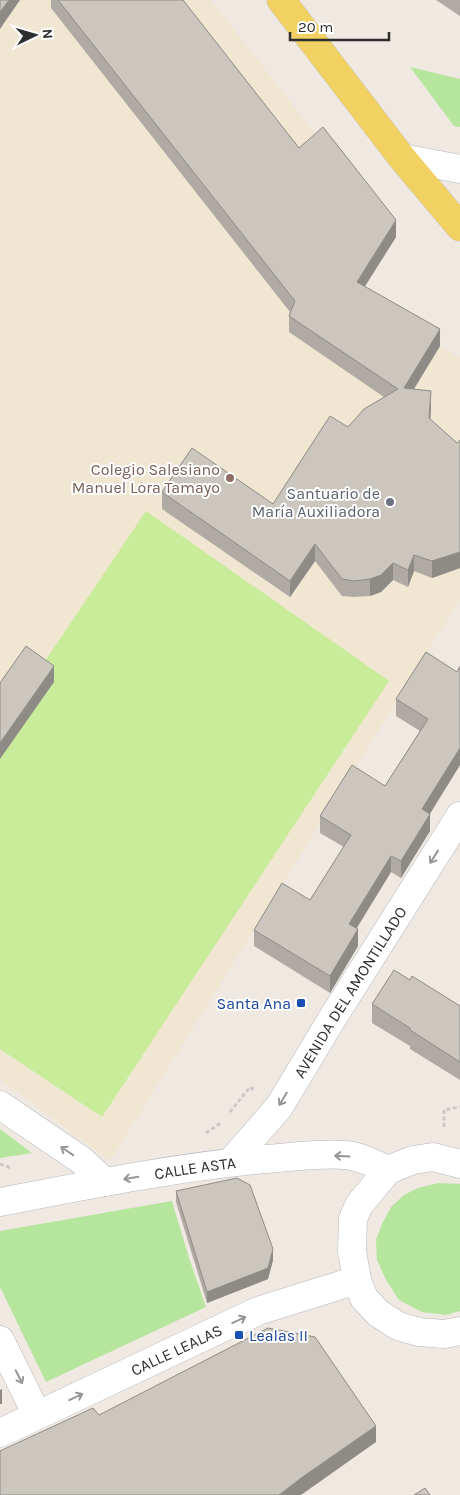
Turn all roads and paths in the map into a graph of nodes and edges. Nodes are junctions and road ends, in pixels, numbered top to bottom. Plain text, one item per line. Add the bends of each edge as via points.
1 (282, 0) edge
2 (402, 158) junction
3 (460, 169) edge
4 (460, 227) edge
5 (460, 816) edge
6 (0, 1105) edge
7 (460, 1151) edge
8 (433, 1157) junction
9 (231, 1162) junction
10 (460, 1164) edge
11 (388, 1170) junction
12 (105, 1182) junction
13 (0, 1202) edge
14 (357, 1280) junction
15 (460, 1331) edge
16 (0, 1340) edge
17 (37, 1415) junction
18 (0, 1432) edge

1 - 2 main road
2 - 3 street
2 - 4 main road
5 -> 9 street, AVENIDA DEL AMONTILLADO via 278,1107
12 -> 6 street via 80,1160
7 - 8 street
8 - 10 street
8 - 11 street via 413,1160
11 -> 9 street, CALLE ASTA via 346,1155
9 -> 12 street, CALLE ASTA
11 - 14 street via 369,1191 353,1219 352,1251
12 - 13 street, CALLE ASTA
14 - 15 street via 364,1298 378,1313 398,1326 444,1334
17 -> 14 street, CALLE LEALAS via 258,1311
16 -> 17 street
17 - 18 street, CALLE LEALAS

